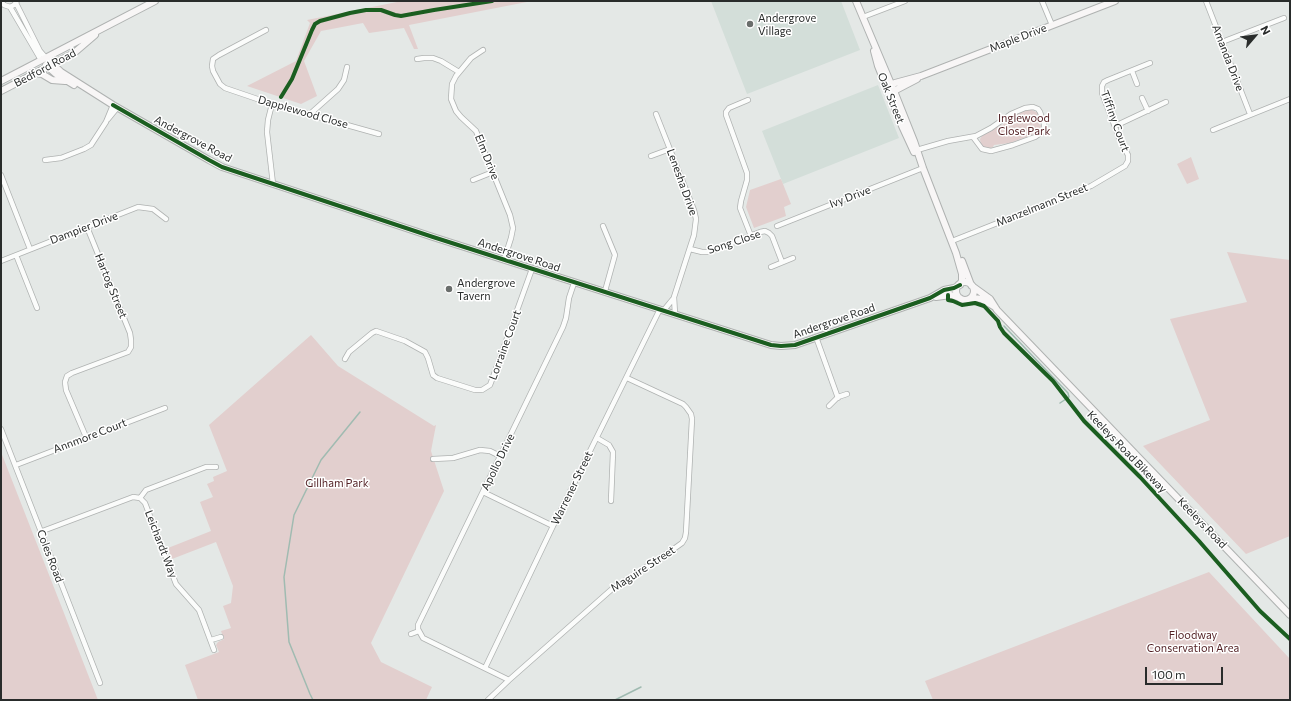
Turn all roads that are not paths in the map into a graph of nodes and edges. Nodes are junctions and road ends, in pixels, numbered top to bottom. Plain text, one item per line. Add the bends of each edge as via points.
1 (155, 1) edge
2 (856, 1) edge
3 (905, 1) edge
4 (1042, 1) edge
5 (1115, 1) edge
6 (1206, 1) edge
7 (1, 2) edge
8 (17, 2) edge
9 (10, 7) junction
10 (863, 17) junction
11 (1284, 18) dead end
12 (1052, 25) junction
13 (106, 26) junction
14 (266, 30) dead end
15 (1222, 42) junction
16 (483, 50) dead end
17 (43, 59) junction
18 (417, 59) dead end
19 (1150, 63) dead end
20 (50, 66) junction
21 (346, 67) dead end
22 (1132, 71) junction
23 (459, 72) junction
24 (34, 74) junction
25 (1, 81) edge
26 (70, 82) junction
27 (1137, 84) dead end
28 (891, 89) junction
29 (1, 91) edge
30 (1142, 98) dead end
31 (1290, 99) edge
32 (748, 100) dead end
33 (1166, 102) dead end
34 (272, 104) junction
35 (115, 106) junction
36 (1148, 111) junction
37 (310, 114) junction
38 (656, 114) dead end
39 (1250, 114) junction
40 (1115, 126) junction
41 (1213, 130) dead end
42 (379, 134) dead end
43 (973, 136) junction
44 (670, 149) junction
45 (915, 151) junction
46 (651, 156) dead end
47 (45, 160) dead end
48 (1127, 162) joint
49 (923, 168) junction
50 (493, 172) junction
51 (1, 175) edge
52 (473, 180) dead end
53 (274, 184) junction
54 (166, 219) dead end
55 (87, 226) junction
56 (603, 226) dead end
57 (777, 226) dead end
58 (751, 236) junction
59 (952, 241) junction
60 (30, 249) junction
61 (690, 249) junction
62 (956, 253) junction
63 (16, 255) junction
64 (793, 258) dead end
65 (504, 260) junction
66 (1, 261) edge
67 (782, 262) junction
68 (771, 267) dead end
69 (532, 269) junction
70 (574, 283) junction
71 (960, 284) junction
72 (972, 285) junction
73 (605, 291) junction
74 (674, 297) junction
75 (930, 298) junction
76 (962, 299) junction
77 (969, 299) junction
78 (37, 308) dead end
79 (662, 310) junction
80 (997, 310) junction
81 (675, 314) junction
82 (816, 338) junction
83 (345, 359) dead end
84 (627, 378) junction
85 (847, 394) dead end
86 (838, 398) junction
87 (829, 406) dead end
88 (165, 408) dead end
89 (1, 428) edge
90 (86, 437) junction
91 (597, 438) junction
92 (500, 456) junction
93 (433, 459) dead end
94 (16, 465) junction
95 (216, 467) dead end
96 (483, 492) junction
97 (140, 498) junction
98 (611, 501) dead end
99 (553, 526) junction
100 (40, 532) junction
101 (1290, 615) edge
102 (419, 631) junction
103 (411, 634) dead end
104 (221, 637) dead end
105 (211, 640) junction
106 (214, 650) dead end
107 (485, 668) junction
108 (509, 680) junction
109 (100, 683) dead end
110 (488, 700) edge

1 - 13 street, Bedford Road
2 - 10 street, Oak Street
3 - 10 street
4 - 12 street
5 - 12 street, Maple Drive
6 - 15 street, Amanda Drive
7 - 9 street
8 - 9 street
8 - 17 street
9 - 17 street
10 - 28 street, Oak Street
11 - 15 street
12 - 28 street, Maple Drive via 922,76 907,79
13 - 17 street, Bedford Road
13 - 20 street, Bedford Road via 79,50
14 - 34 street, Dapplewood Close via 219,55 213,60 212,66 220,84 225,88
15 - 39 street, Amanda Drive
16 - 23 street, Elm Drive via 472,56
17 - 20 street, Andergrove Road
17 - 25 street, Bedford Road
18 - 23 street via 433,58
19 - 22 street, Tiffiny Court
20 - 24 street, Bedford Road
20 - 26 street, Andergrove Road via 56,74
20 - 35 street, Andergrove Road
21 - 37 street via 344,80 338,89
22 - 27 street
22 - 40 street, Tiffiny Court via 1104,82 1102,86
23 - 50 street, Elm Drive via 452,84 451,99 456,111 476,131
24 - 26 street via 39,73 51,80
24 - 29 street, Bedford Road
26 - 35 street, Andergrove Road via 88,94
28 - 45 street, Oak Street
30 - 36 street
31 - 39 street
32 - 58 street via 729,108 726,115 747,173 740,208
33 - 36 street
34 - 37 street, Dapplewood Close
34 - 53 street via 267,132
35 - 47 street via 90,146 61,158
35 - 53 street, Andergrove Road via 222,167
36 - 40 street
37 - 42 street, Dapplewood Close
38 - 44 street, Lenesha Drive
39 - 41 street
40 - 48 street, Tiffiny Court via 1128,155
43 - 43 street via 1028,107 1039,110 1044,124 1043,131 1035,137 991,150 982,149
43 - 45 street
44 - 46 street
44 - 61 street, Lenesha Drive via 695,216 695,230
45 - 49 street, Oak Street
48 - 59 street, Manzelmann Street via 1122,168 1091,186
49 - 57 street, Ivy Drive
49 - 59 street, Oak Street
50 - 52 street
50 - 65 street, Elm Drive via 513,228
51 - 60 street
53 - 65 street, Andergrove Road
54 - 55 street, Dampier Drive via 153,209 138,207
55 - 60 street, Dampier Drive
55 - 90 street, Hartog Street via 130,333 131,347 121,356 67,376 66,390
56 - 73 street via 615,255
58 - 61 street, Song Close via 709,252
58 - 67 street, Song Close via 763,232 770,234
59 - 62 street, Oak Street
60 - 63 street, Dampier Drive
61 - 74 street, Lenesha Drive
62 - 71 street, Oak Street via 962,276
62 - 72 street, Oak Street
63 - 66 street, Dampier Drive
63 - 78 street
64 - 67 street
65 - 69 street, Andergrove Road
67 - 68 street
69 - 70 street, Andergrove Road
69 - 83 street, Lorraine Court via 490,385 482,390 437,378 433,375 425,352 376,331 349,352
70 - 73 street, Andergrove Road
70 - 92 street, Apollo Drive via 563,327
71 - 72 street via 965,282
71 - 75 street, Andergrove Road
71 - 76 street via 957,293
72 - 77 street via 974,293
72 - 80 street, Keeleys Road via 987,296
73 - 79 street, Andergrove Road
74 - 79 street, Lenesha Drive
74 - 81 street, Lenesha Drive
75 - 76 street, Andergrove Road via 950,295
75 - 82 street, Andergrove Road
76 - 77 street
77 - 80 street, Keeleys Road via 983,300
79 - 81 street, Andergrove Road
79 - 84 street, Warrener Street
80 - 101 street, Keeleys Road
81 - 82 street, Andergrove Road via 771,345 791,345
82 - 86 street
84 - 91 street, Warrener Street
84 - 108 street, Maguire Street via 683,404 691,414 685,538 676,548 612,589
85 - 86 street
86 - 87 street
88 - 90 street, Annmore Court
89 - 94 street, Coles Road
90 - 94 street, Annmore Court
91 - 98 street via 609,445 613,452
91 - 99 street, Warrener Street
92 - 93 street via 480,450 453,458
92 - 96 street, Apollo Drive
94 - 100 street, Coles Road
95 - 97 street via 206,468 146,490
96 - 99 street
96 - 102 street, Apollo Drive via 422,616 418,625
97 - 100 street, Leichardt Way via 133,497
97 - 105 street, Leichardt Way via 145,503 174,580 199,610
99 - 107 street, Warrener Street
100 - 109 street, Coles Road
102 - 103 street
102 - 107 street via 423,638
104 - 105 street
105 - 106 street, Leichardt Way
107 - 108 street
108 - 110 street, Maguire Street

